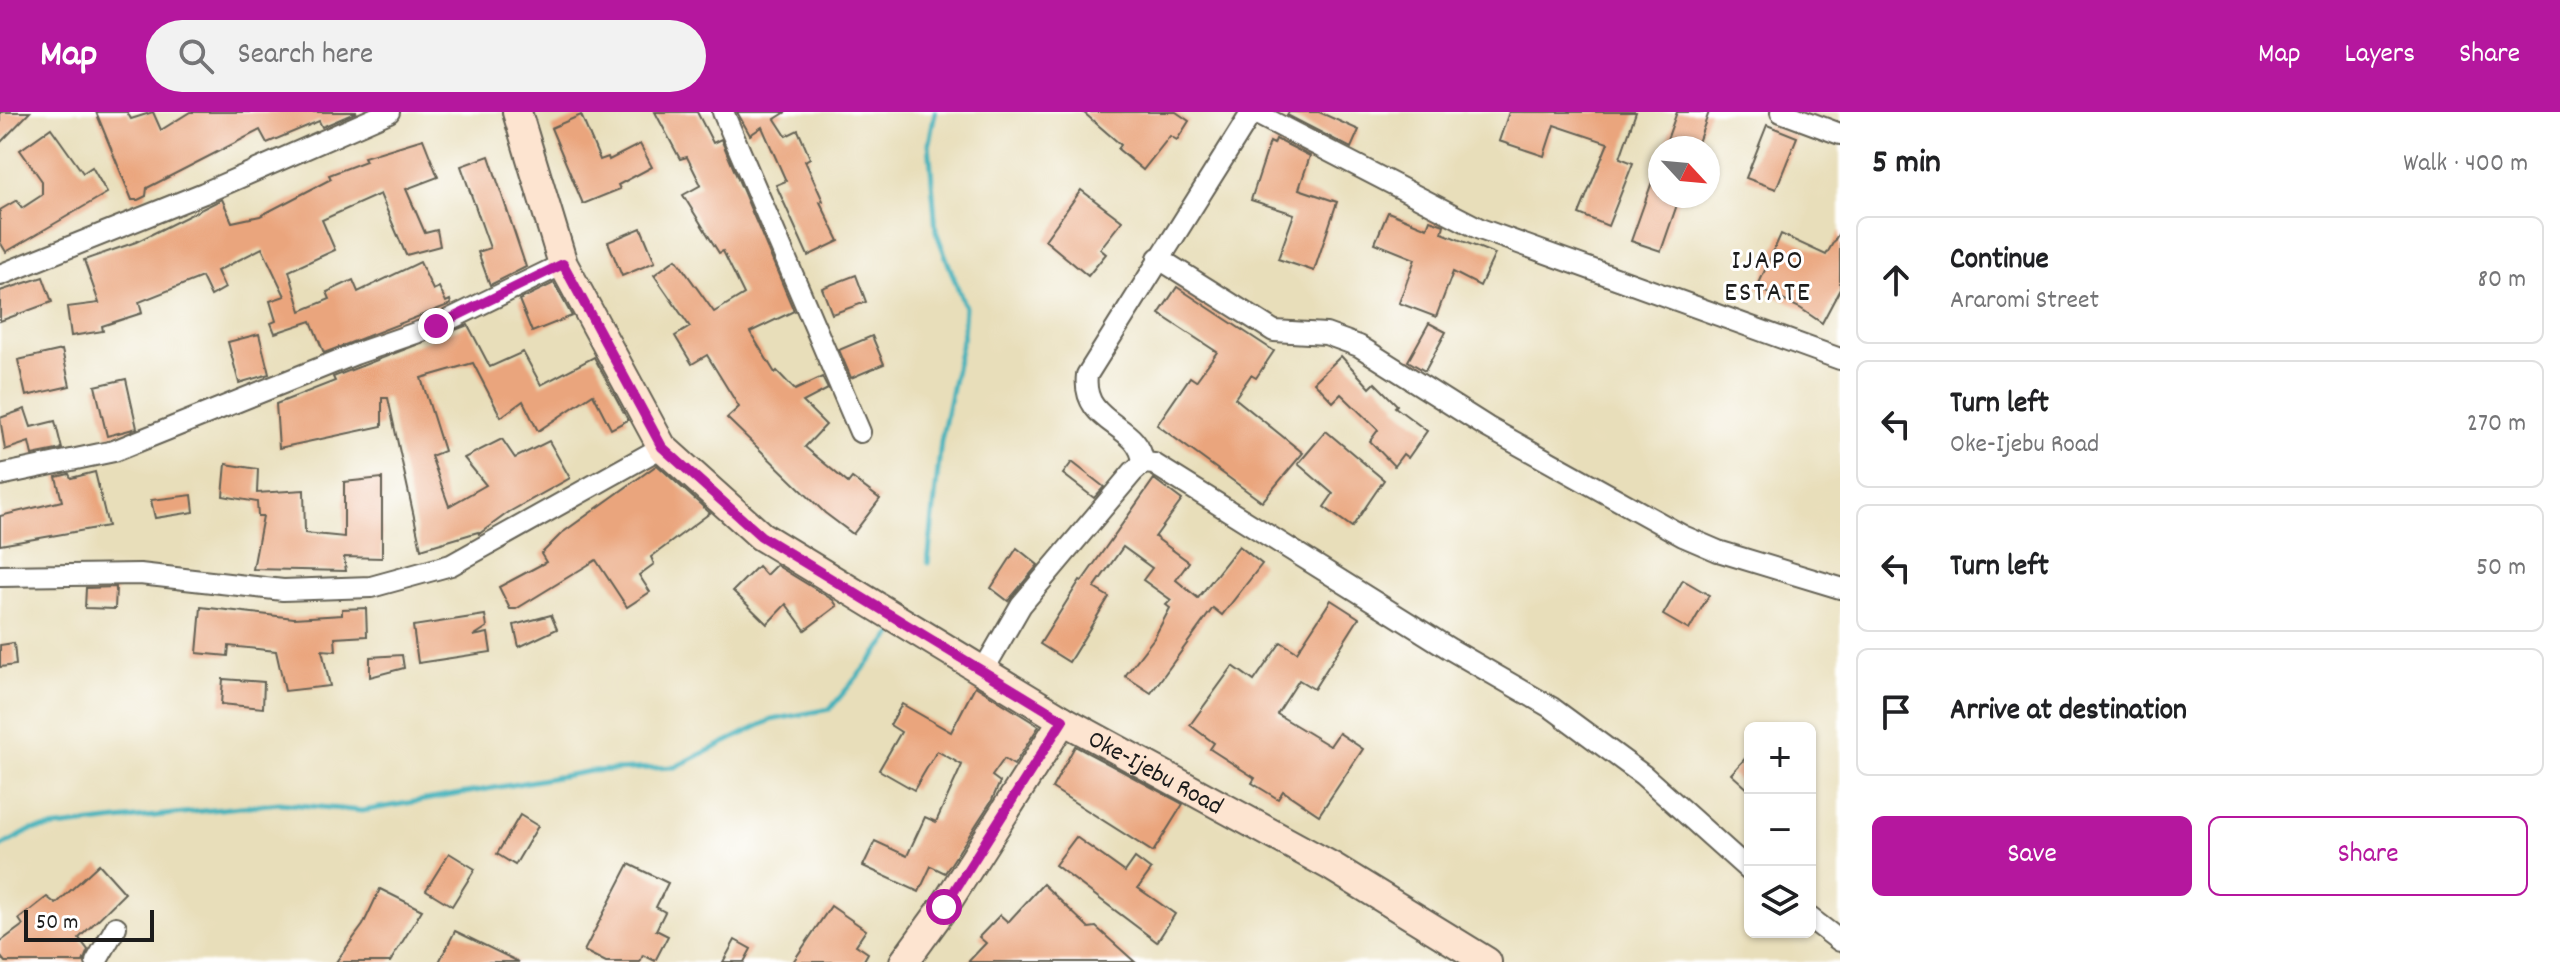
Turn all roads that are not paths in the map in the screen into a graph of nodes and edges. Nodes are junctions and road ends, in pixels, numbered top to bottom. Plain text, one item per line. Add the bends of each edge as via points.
1 (389, 112) edge
2 (517, 112) edge
3 (723, 112) edge
4 (1253, 112) edge
5 (1781, 112) edge
6 (1840, 134) edge
7 (1158, 258) junction
8 (563, 264) junction
9 (0, 275) edge
10 (1840, 359) edge
11 (860, 432) dead end
12 (662, 447) junction
13 (1143, 463) junction
14 (0, 475) edge
15 (0, 576) edge
16 (1840, 588) edge
17 (984, 669) junction
18 (1063, 720) junction
19 (1744, 866) edge
20 (1816, 923) edge
21 (116, 927) dead end
22 (1840, 941) edge
23 (96, 962) edge
24 (904, 962) edge
25 (1487, 962) edge

1 - 9 street
2 - 8 main road, Oke-Ijebu Road
3 - 11 street
4 - 7 street
4 - 10 street via 1480,229
5 - 6 street
7 - 13 street via 1085,386 1100,416 1142,451
7 - 16 street via 1274,331 1326,334 1359,346 1487,427 1683,536
8 - 12 main road, Oke-Ijebu Road
8 - 14 street via 436,326 114,451
12 - 15 street via 451,565 371,587 283,590 140,574
12 - 17 main road, Oke-Ijebu Road via 761,536
13 - 17 street via 1021,605
13 - 19 street via 1154,464 1552,708 1643,775
17 - 18 main road, Oke-Ijebu Road
18 - 24 main road
18 - 25 main road, Oke-Ijebu Road via 1331,866
20 - 22 street
21 - 23 street

